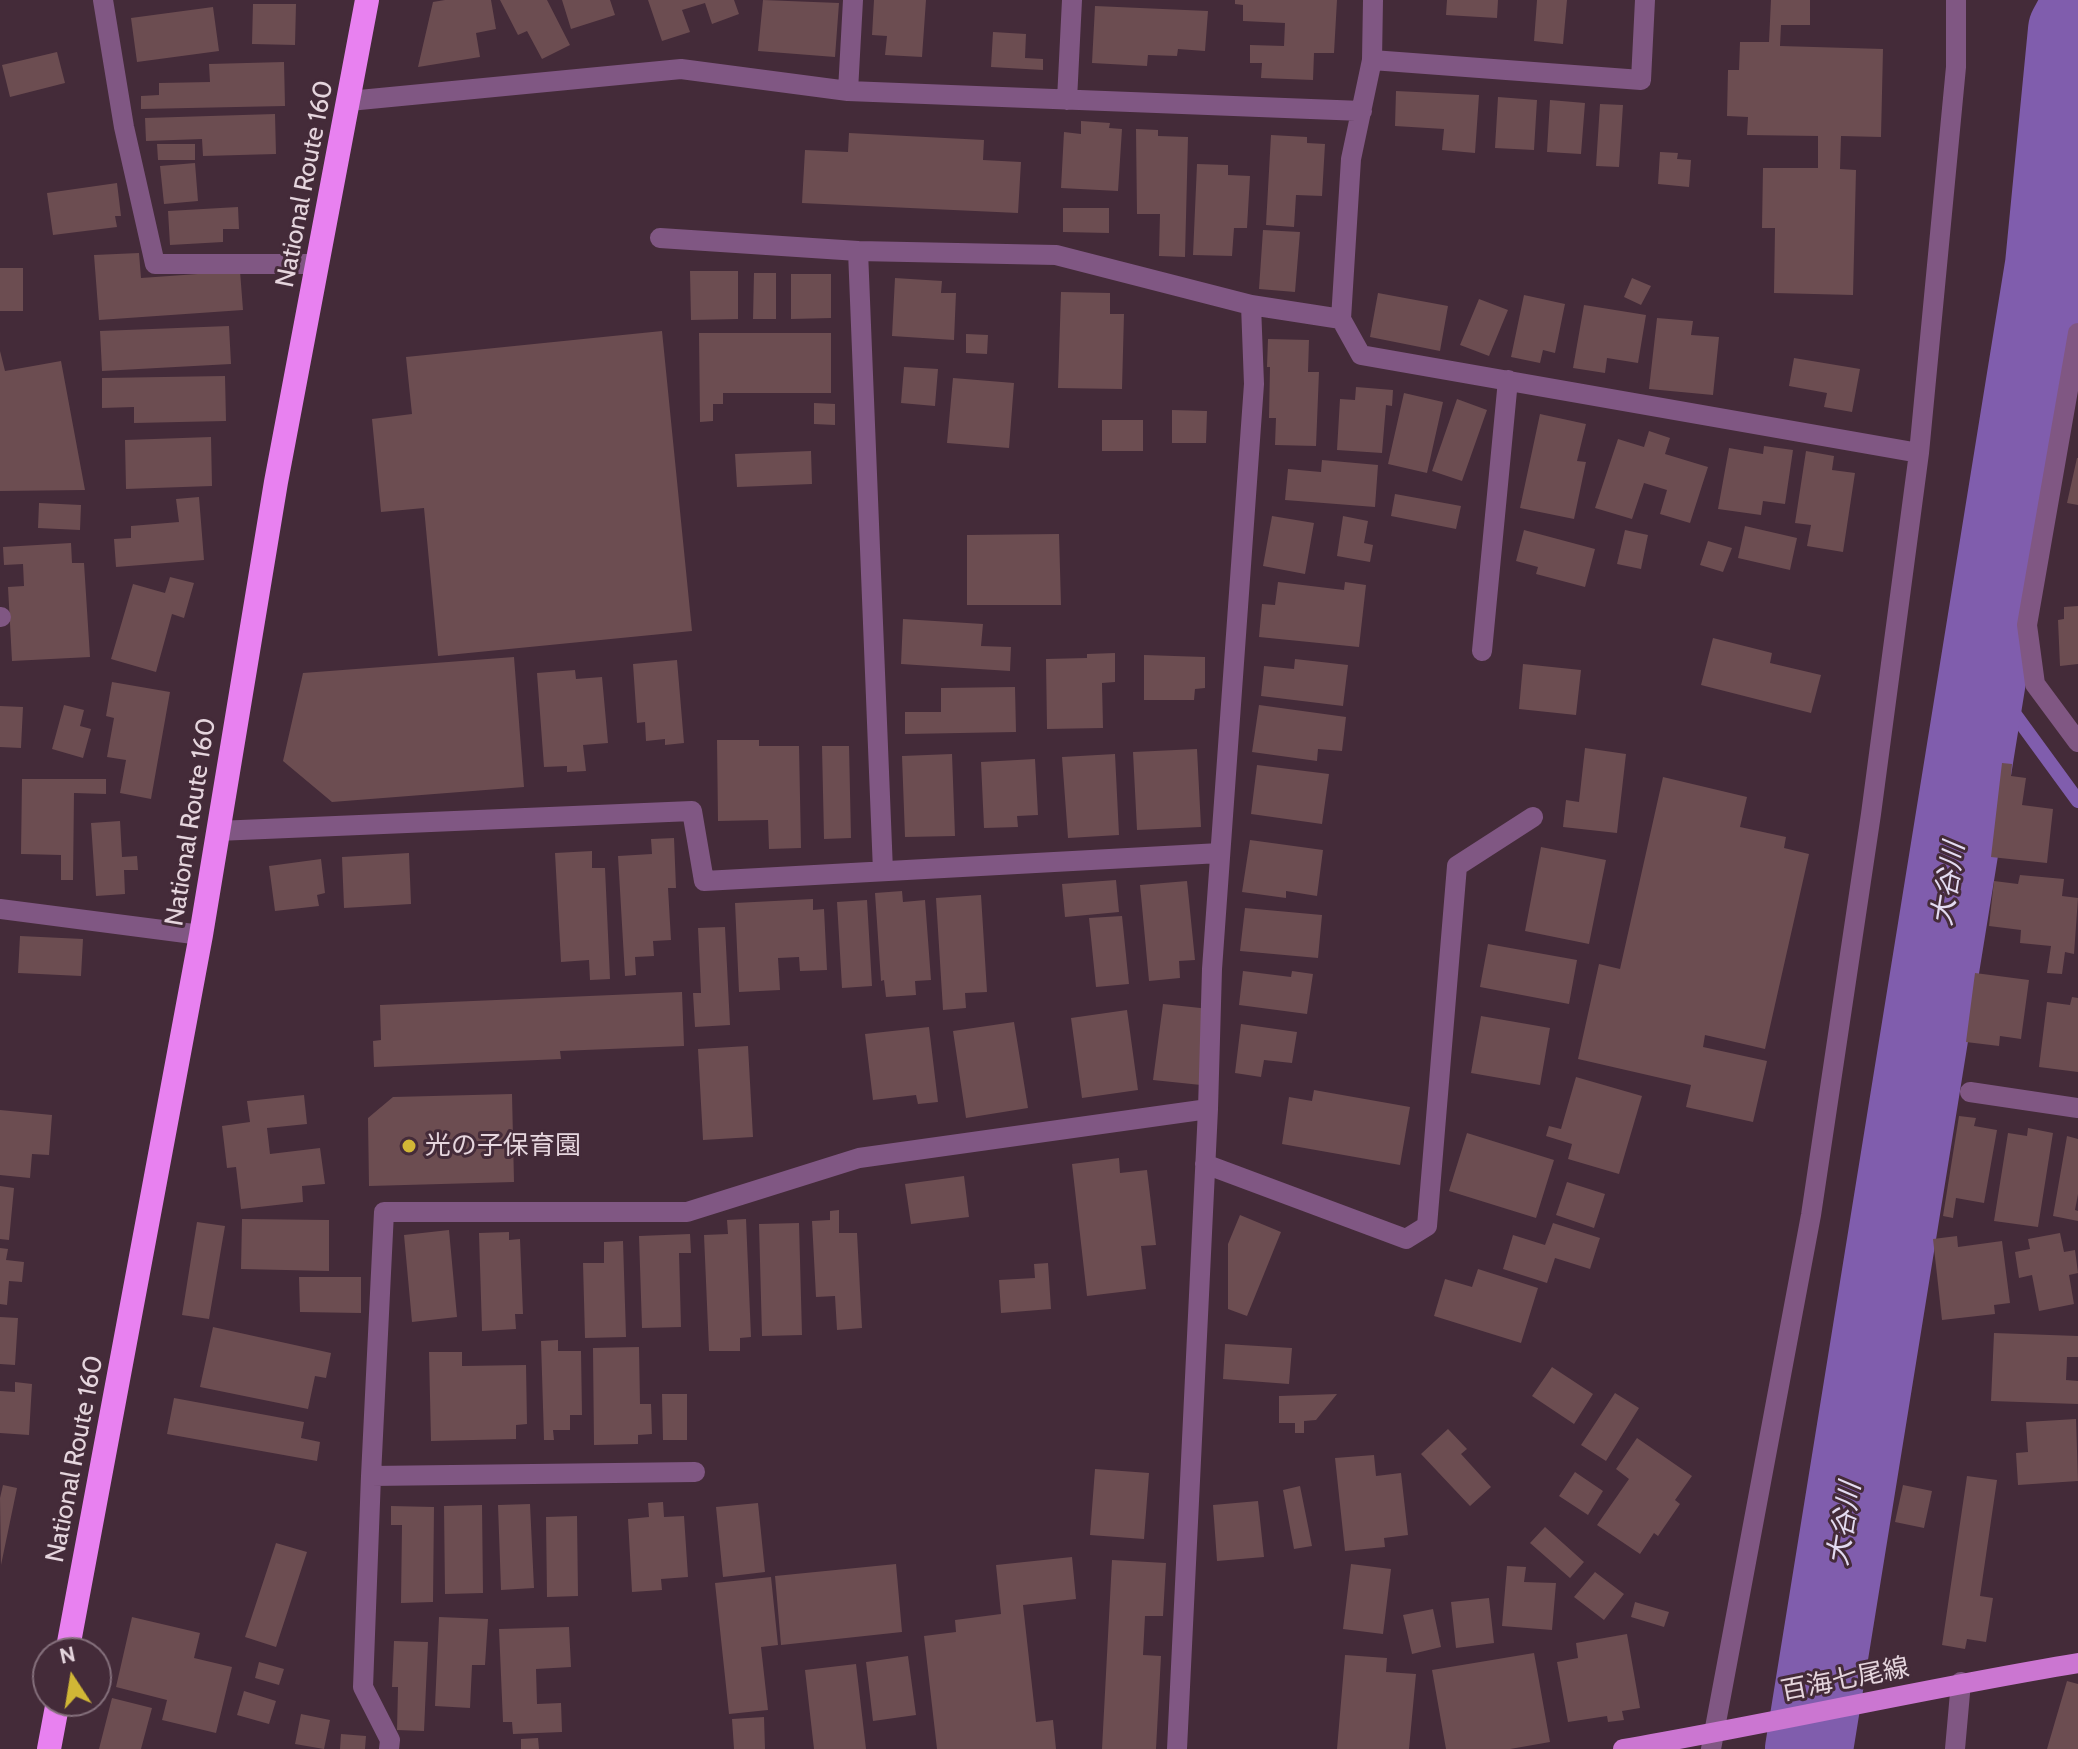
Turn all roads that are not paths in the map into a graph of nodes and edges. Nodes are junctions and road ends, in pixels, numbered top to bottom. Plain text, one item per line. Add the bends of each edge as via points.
1 (103, 0) edge
2 (367, 0) edge
3 (853, 0) edge
4 (1072, 0) edge
5 (1373, 0) edge
6 (1645, 0) edge
7 (1956, 0) edge
8 (1372, 60) junction
9 (848, 91) junction
10 (1067, 100) junction
11 (349, 101) junction
12 (1362, 111) junction
13 (660, 238) dead end
14 (858, 251) junction
15 (318, 264) junction
16 (1251, 305) junction
17 (1341, 319) junction
18 (2078, 333) edge
19 (1508, 380) junction
20 (1919, 453) junction
21 (1482, 651) dead end
22 (2078, 742) edge
23 (1533, 817) dead end
24 (217, 831) junction
25 (1220, 853) junction
26 (883, 871) junction
27 (0, 909) edge
28 (201, 935) junction
29 (1970, 1092) dead end
30 (2078, 1108) edge
31 (1208, 1109) junction
32 (1205, 1164) junction
33 (695, 1472) dead end
34 (371, 1476) junction
35 (70, 1637) edge
36 (2078, 1663) edge
37 (1961, 1682) junction
38 (55, 1717) edge
39 (1713, 1741) edge
40 (49, 1749) edge
41 (389, 1749) edge
42 (1177, 1749) edge
43 (1623, 1749) edge
44 (1955, 1749) edge

1 - 15 street via 155,264
2 - 11 highway, National Route 160
3 - 9 street
4 - 10 street
5 - 8 street
6 - 8 street via 1641,80
7 - 20 street via 1956,67
8 - 12 street
9 - 10 street
9 - 11 street via 681,69
10 - 12 street
11 - 15 highway, National Route 160
12 - 17 street via 1351,159
13 - 14 street
14 - 16 street via 1056,255
14 - 26 street
15 - 24 highway, National Route 160
16 - 17 street
16 - 25 street via 1254,384
17 - 19 street via 1361,355
18 - 22 street via 2027,625 2035,684
19 - 20 street
19 - 21 street
20 - 39 street via 1811,1215
23 - 32 street via 1457,866 1427,1226 1406,1239
24 - 26 street via 692,811 704,881
24 - 28 highway, National Route 160
25 - 26 street
25 - 31 street
27 - 28 street
28 - 35 highway, National Route 160
29 - 30 street
31 - 32 street
31 - 34 street via 859,1158 687,1212 384,1212
32 - 42 street
33 - 34 street
34 - 41 street via 363,1687 390,1740
36 - 37 main road, 百海七尾線
37 - 39 main road, 百海七尾線 via 1768,1721
37 - 44 street
38 - 40 highway
39 - 43 main road, 百海七尾線

